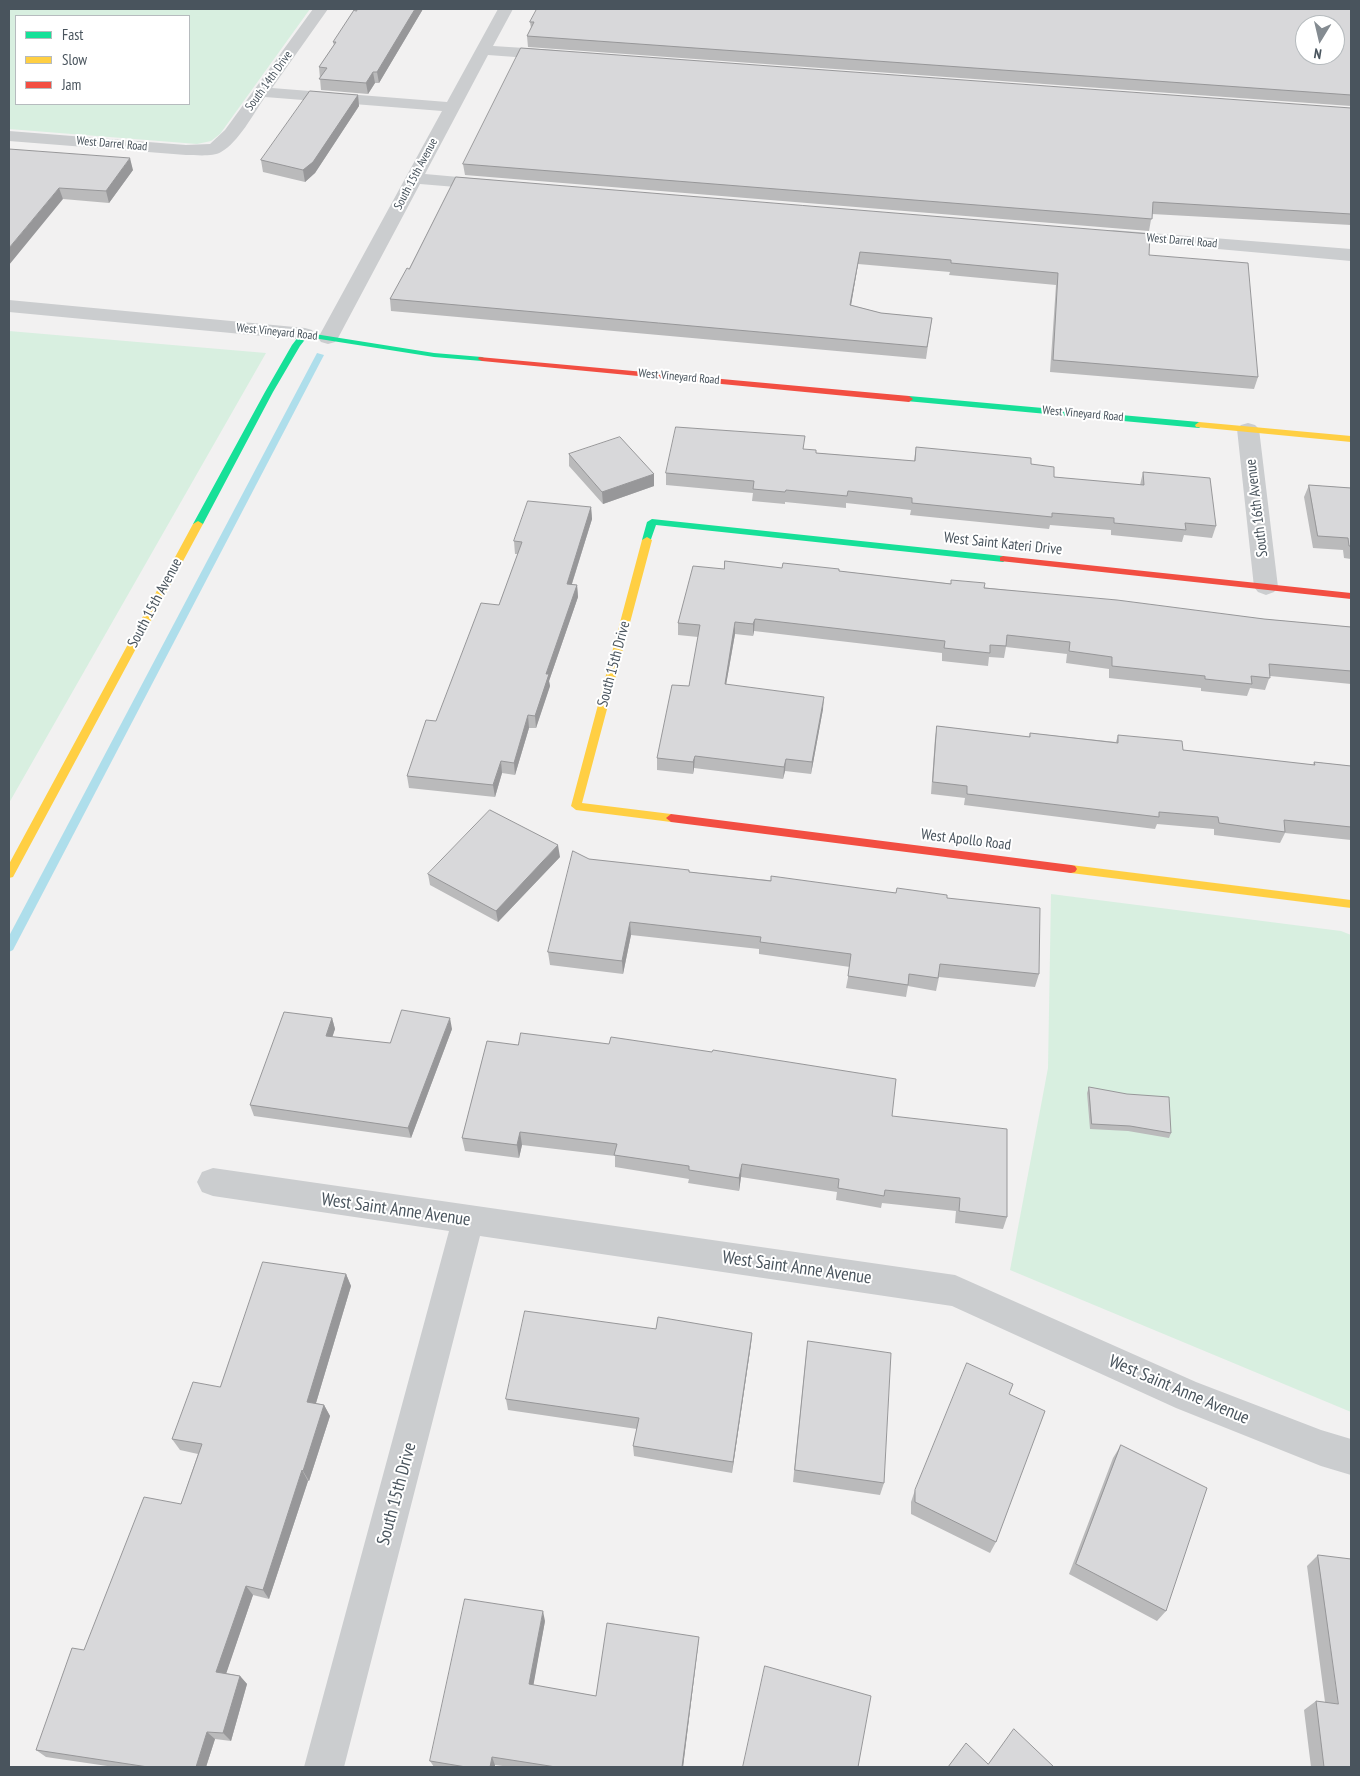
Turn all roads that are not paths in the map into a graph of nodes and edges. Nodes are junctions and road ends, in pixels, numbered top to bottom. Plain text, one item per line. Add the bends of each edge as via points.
1 (320, 9) edge
2 (504, 9) edge
3 (482, 50) junction
4 (574, 57) edge
5 (262, 92) junction
6 (452, 107) junction
7 (9, 136) edge
8 (215, 149) joint
9 (414, 178) junction
10 (508, 186) edge
11 (1093, 234) edge
12 (1351, 255) edge
13 (9, 306) edge
14 (305, 334) junction
15 (328, 338) junction
16 (1248, 429) junction
17 (1351, 439) edge
18 (652, 522) joint
19 (1266, 587) junction
20 (1351, 596) edge
21 (576, 806) joint
22 (9, 874) edge
23 (1351, 904) edge
24 (213, 1182) dead end
25 (468, 1220) junction
26 (1351, 1457) edge
27 (324, 1767) edge

1 - 5 street, South 14th Drive
2 - 3 street, South 15th Avenue
3 - 4 street
3 - 6 street, South 15th Avenue
5 - 6 street
5 - 8 street, South 14th Drive
6 - 9 street, South 15th Avenue
7 - 8 street, West Darrel Road via 186,150
9 - 10 street
9 - 15 street, South 15th Avenue
11 - 12 street, West Darrel Road
13 - 14 street, West Vineyard Road
14 - 15 street, West Vineyard Road
14 - 22 street, South 15th Avenue via 269,392
15 - 16 street, West Vineyard Road via 434,355
16 - 17 street, West Vineyard Road
16 - 19 street, South 16th Avenue
18 - 19 street, West Saint Kateri Drive
18 - 21 street, South 15th Drive
19 - 20 street, West Saint Kateri Drive
21 - 23 street, West Apollo Road
24 - 25 street, West Saint Anne Avenue
25 - 26 street, West Saint Anne Avenue via 955,1291 1188,1396
25 - 27 street, South 15th Drive

